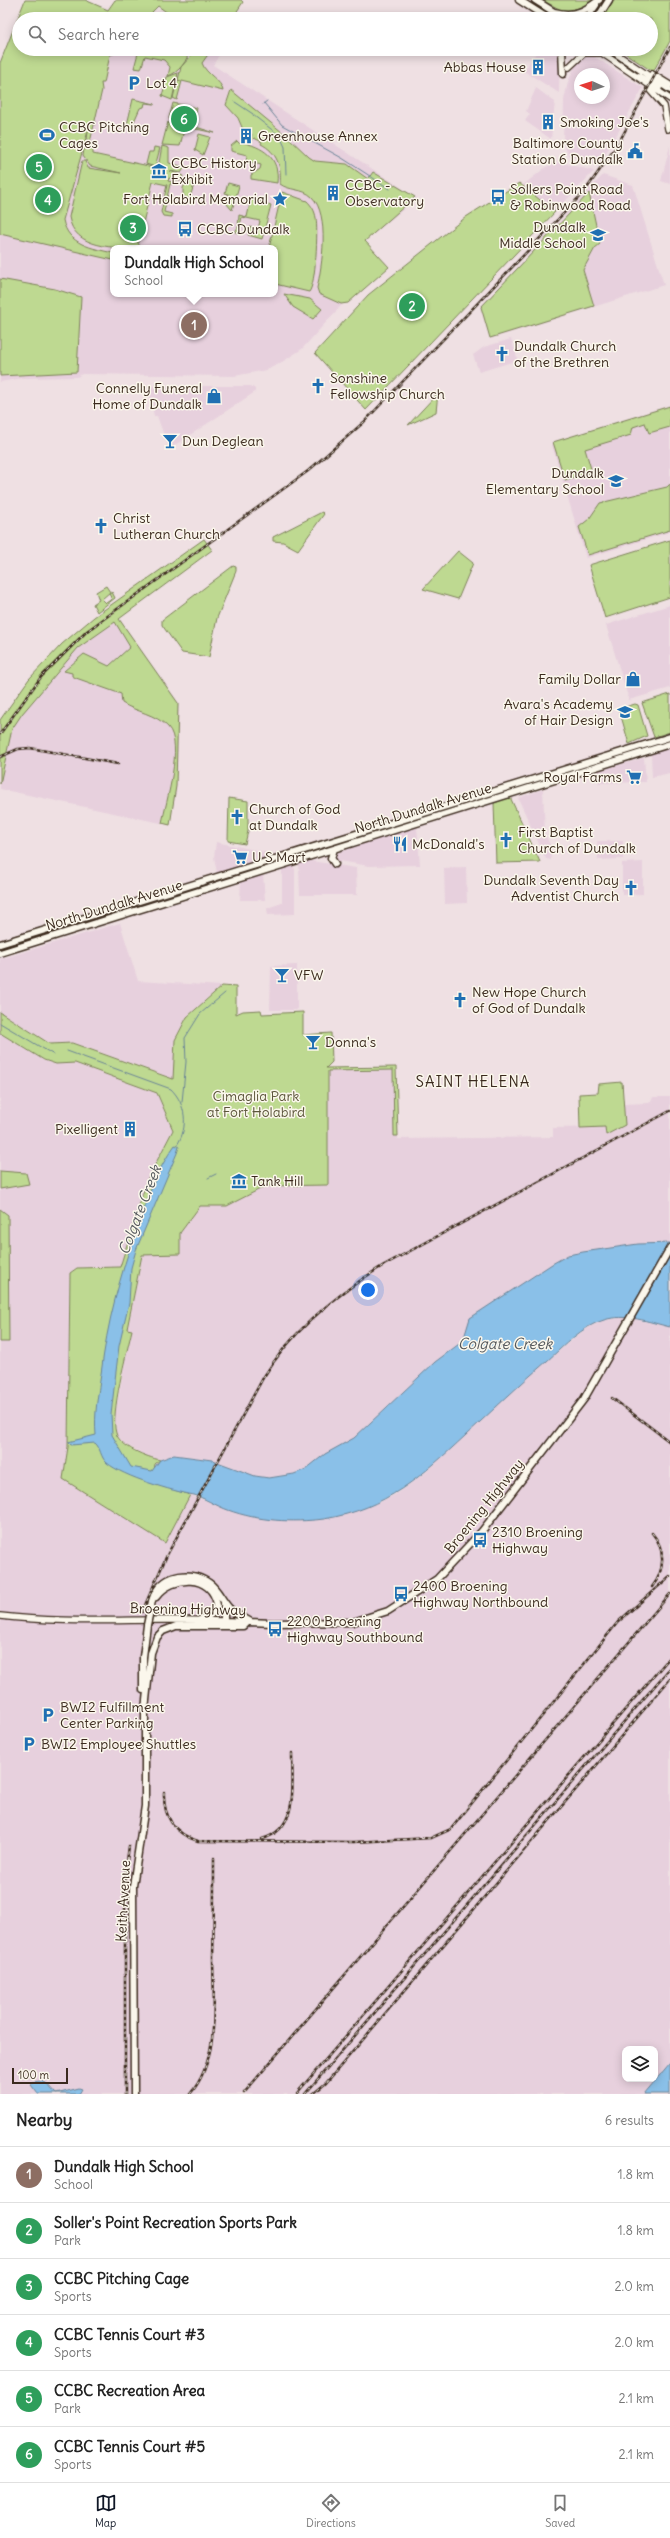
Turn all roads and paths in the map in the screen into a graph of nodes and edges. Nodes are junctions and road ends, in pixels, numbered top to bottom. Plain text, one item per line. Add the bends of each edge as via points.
1 (519, 0) edge
2 (535, 0) edge
3 (599, 0) edge
4 (609, 0) edge
5 (604, 7) junction
6 (537, 12) edge
7 (554, 12) edge
8 (581, 12) edge
9 (591, 12) edge
10 (601, 12) edge
11 (602, 12) edge
12 (562, 56) edge
13 (581, 56) edge
14 (605, 56) edge
15 (620, 56) edge
16 (570, 67) dead end
17 (639, 68) junction
18 (627, 71) junction
19 (562, 74) dead end
20 (642, 82) junction
21 (670, 85) edge
22 (670, 90) edge
23 (670, 95) edge
24 (670, 99) edge
25 (670, 125) edge
26 (670, 737) edge
27 (670, 744) edge
28 (334, 849) junction
29 (335, 864) dead end
30 (0, 944) edge
31 (0, 953) edge
32 (670, 1248) edge
33 (156, 1595) junction
34 (224, 1602) junction
35 (0, 1616) edge
36 (200, 1620) junction
37 (224, 1621) junction
38 (249, 1622) junction
39 (145, 1710) junction
40 (134, 2094) edge

1 - 6 main road
2 - 7 main road
3 - 8 main road
3 - 9 main road
4 - 5 main road
5 - 10 main road
5 - 11 main road
12 - 19 main road
13 - 16 main road
14 - 18 main road
15 - 17 main road
17 - 21 main road
17 - 22 main road
18 - 20 main road
18 - 23 main road
20 - 24 main road
20 - 25 main road via 664,106 668,129
26 - 30 main road, North Dundalk Avenue
27 - 28 main road, North Dundalk Avenue
28 - 29 main road via 331,858
28 - 31 main road, North Dundalk Avenue
32 - 38 main road, Broening Highway via 584,1399 482,1531 437,1579 397,1606 358,1621 334,1624
33 - 34 main road, Keith Avenue via 161,1585 169,1579 191,1575 209,1583
33 - 36 main road via 169,1584 179,1580 192,1580 203,1585 212,1592 217,1605 216,1611
33 - 39 main road, Keith Avenue, bridge via 147,1625 143,1670
34 - 37 main road
34 - 38 main road, Keith Avenue
35 - 36 main road, Broening Highway via 57,1621
36 - 37 main road, Broening Highway
37 - 38 main road, Broening Highway
38 - 39 main road, Keith Avenue via 243,1626 176,1626 163,1631 157,1637 151,1653
39 - 40 main road, Keith Avenue via 145,1806 133,1886

